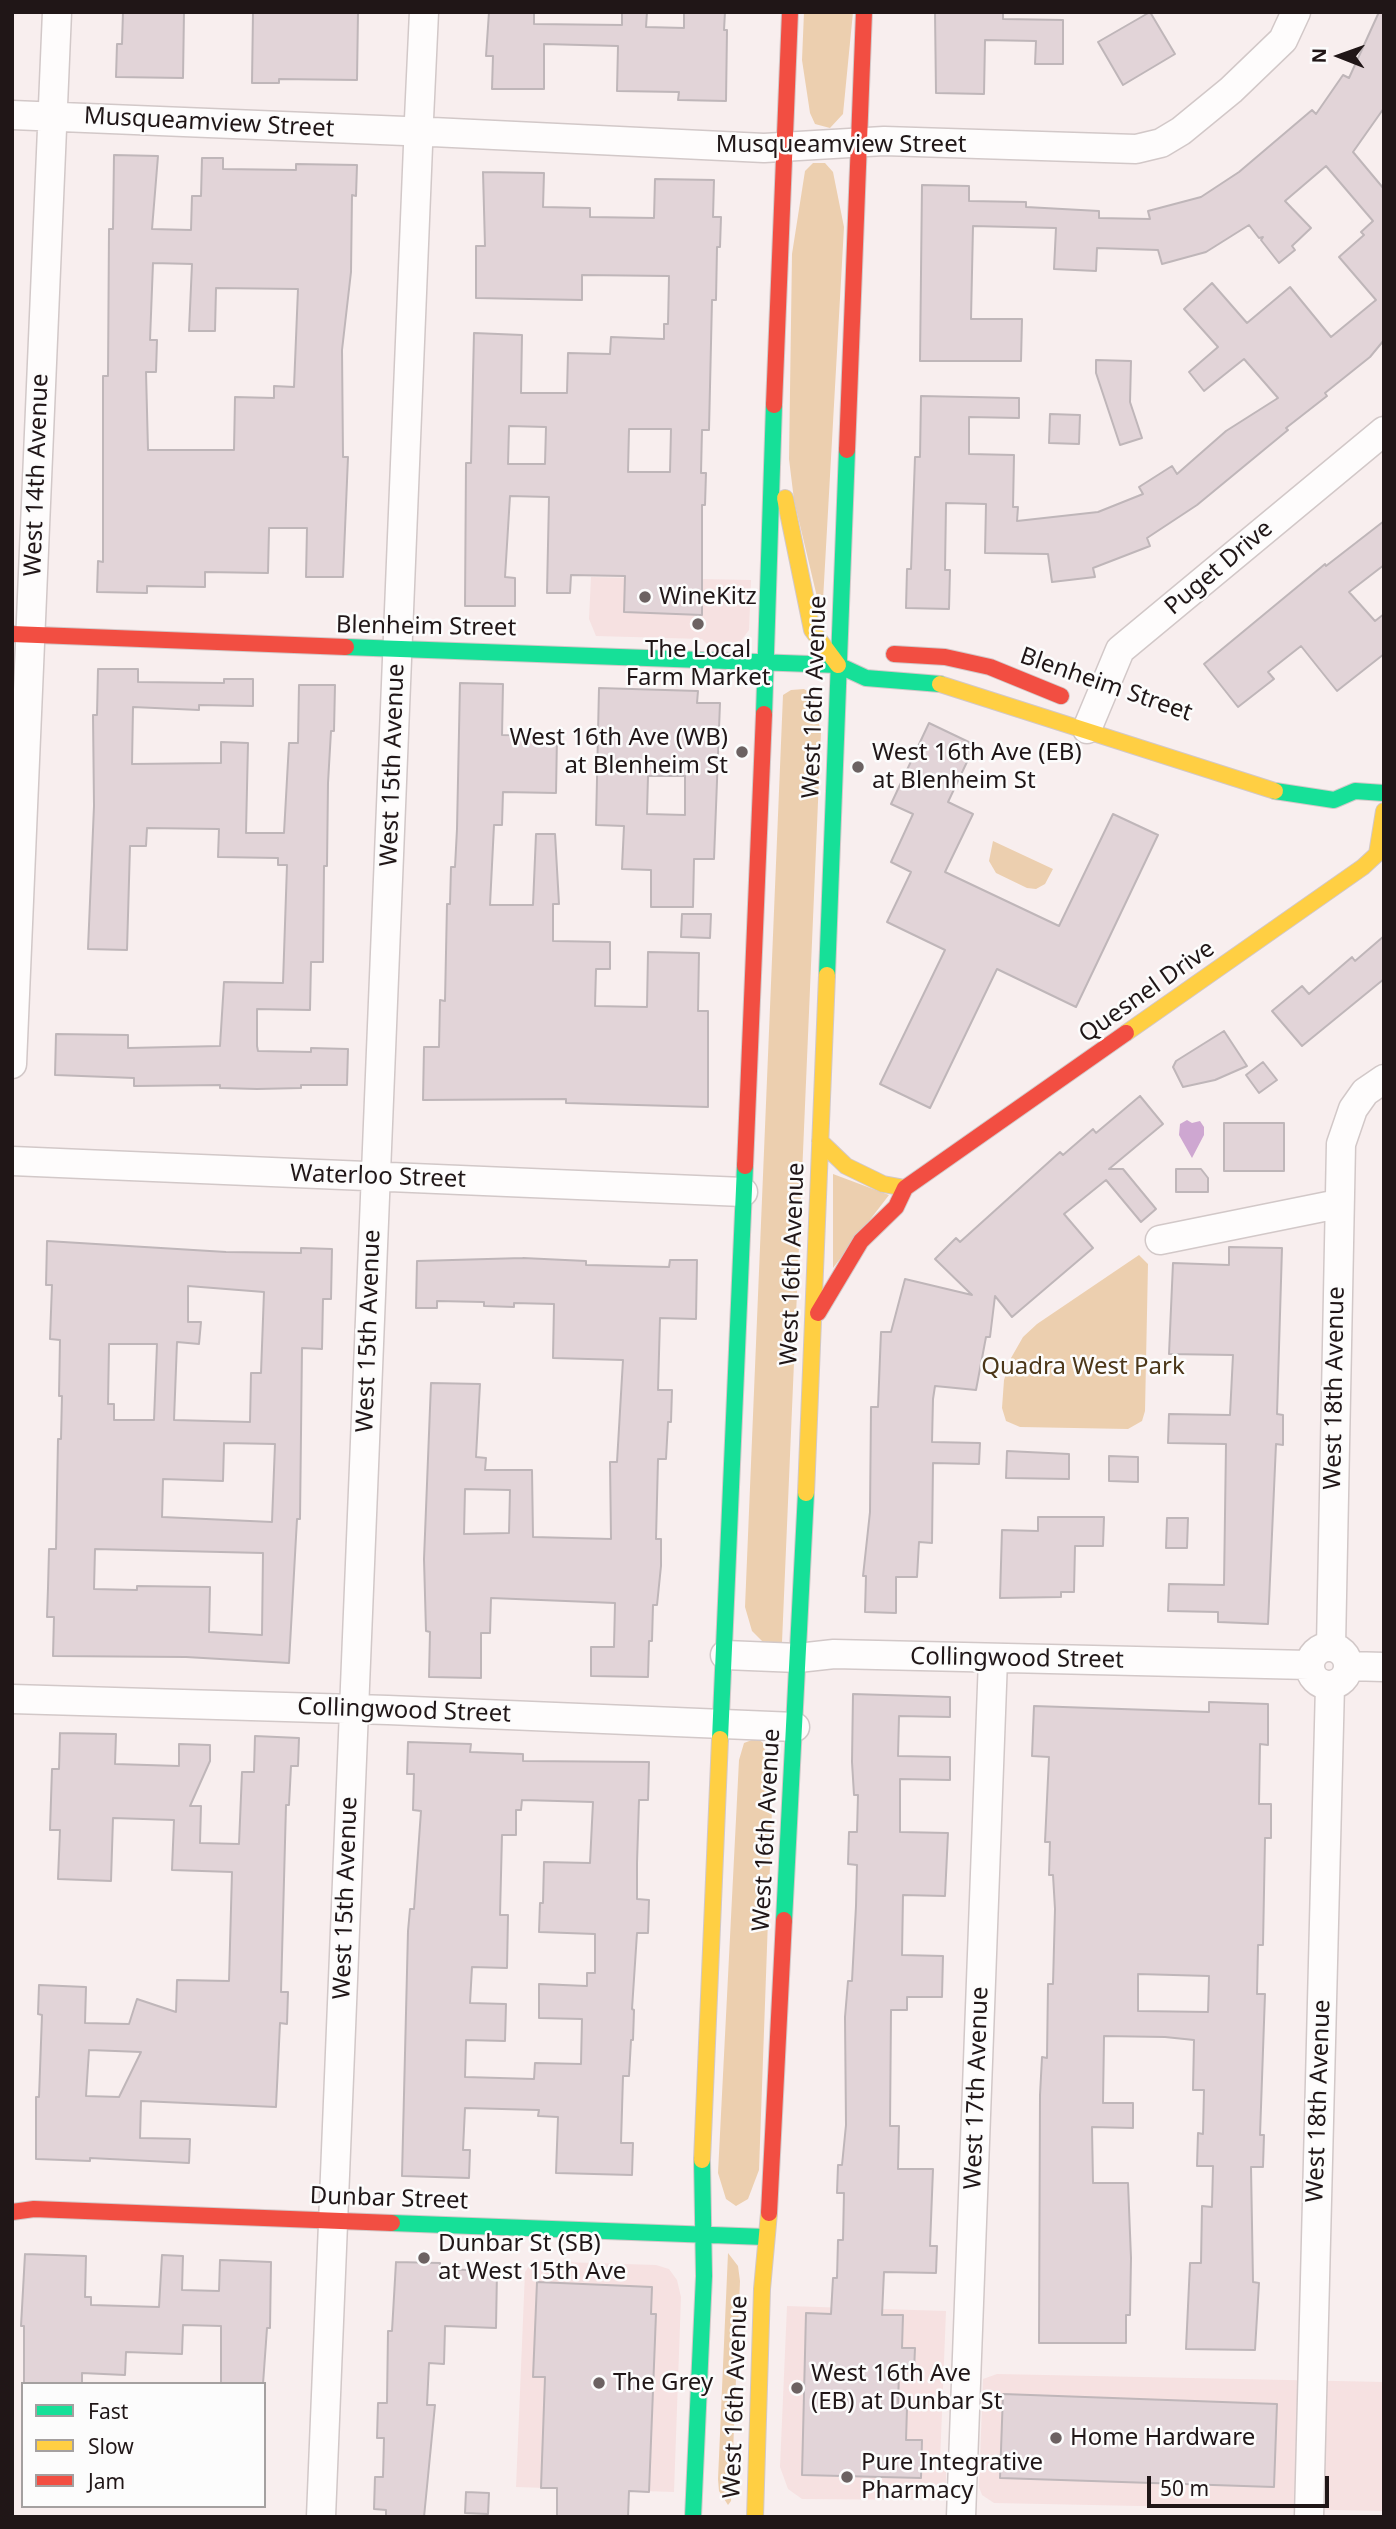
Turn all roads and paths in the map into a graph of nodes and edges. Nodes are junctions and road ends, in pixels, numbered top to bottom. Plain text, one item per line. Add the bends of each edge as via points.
1 (57, 12) edge
2 (424, 12) edge
3 (790, 12) edge
4 (864, 12) edge
5 (1296, 12) edge
6 (12, 115) edge
7 (53, 116) junction
8 (419, 132) junction
9 (859, 142) junction
10 (785, 147) junction
11 (1384, 431) edge
12 (772, 460) junction
13 (21, 635) edge
14 (397, 650) junction
15 (879, 654) dead end
16 (858, 657) dead end
17 (765, 661) junction
18 (838, 665) junction
19 (1090, 711) junction
20 (1339, 780) dead end
21 (1355, 791) junction
22 (1384, 793) edge
23 (1384, 811) edge
24 (12, 1064) edge
25 (1384, 1079) edge
26 (820, 1141) junction
27 (12, 1161) edge
28 (375, 1177) junction
29 (905, 1188) junction
30 (743, 1192) junction
31 (1338, 1204) junction
32 (1160, 1240) dead end
33 (814, 1321) junction
34 (725, 1655) junction
35 (798, 1658) junction
36 (993, 1659) junction
37 (1336, 1666) junction
38 (1384, 1667) edge
39 (12, 1699) edge
40 (354, 1709) junction
41 (722, 1723) junction
42 (795, 1727) junction
43 (12, 2212) edge
44 (332, 2219) junction
45 (702, 2235) junction
46 (765, 2237) junction
47 (321, 2517) edge
48 (693, 2517) edge
49 (755, 2517) edge
50 (961, 2517) edge
51 (1309, 2517) edge

1 - 7 street, West 14th Avenue
2 - 8 street, West 15th Avenue
3 - 10 main road, West 16th Avenue
4 - 9 main road, West 16th Avenue
5 - 9 street, Musqueamview Street via 1283,40 1231,90 1161,143 1136,149
6 - 7 street, Musqueamview Street
7 - 8 street, Musqueamview Street
7 - 13 street, West 14th Avenue
8 - 10 street, Musqueamview Street
8 - 14 street, West 15th Avenue
9 - 10 street, Musqueamview Street
9 - 18 main road, West 16th Avenue
10 - 12 main road, West 16th Avenue
11 - 19 street, Puget Drive via 1120,650
12 - 17 main road, West 16th Avenue
12 - 18 main road via 785,499 812,630
13 - 14 main road, Blenheim Street
13 - 24 street, West 14th Avenue
14 - 17 main road, Blenheim Street
14 - 28 street, West 15th Avenue
15 - 19 main road, Blenheim Street via 945,657 990,667
16 - 18 main road, Blenheim Street
17 - 18 main road, Blenheim Street
17 - 30 main road, West 16th Avenue
18 - 19 main road, Blenheim Street via 866,678 939,684
18 - 26 main road, West 16th Avenue
19 - 21 main road, Blenheim Street via 1270,790 1334,800
20 - 21 main road
21 - 22 main road, Blenheim Street
23 - 29 main road, Quesnel Drive via 1377,854 1363,867
25 - 31 street, West 18th Avenue via 1365,1092 1344,1130
26 - 29 main road via 846,1167 883,1184
26 - 33 main road, West 16th Avenue
27 - 28 street, Waterloo Street
28 - 30 street, Waterloo Street
28 - 40 street, West 15th Avenue
29 - 33 main road, Quesnel Drive via 896,1208 861,1241
30 - 34 main road, West 16th Avenue
31 - 32 street
31 - 37 street, West 18th Avenue
33 - 35 main road, West 16th Avenue
34 - 35 street, Collingwood Street
34 - 41 main road, West 16th Avenue
35 - 36 street, Collingwood Street via 834,1654
35 - 42 main road, West 16th Avenue
36 - 37 street, Collingwood Street via 1310,1665 1318,1682
36 - 50 street, West 17th Avenue
37 - 38 street
37 - 51 street, West 18th Avenue
39 - 40 street, Collingwood Street
40 - 41 street, Collingwood Street
40 - 44 street, West 15th Avenue
41 - 42 street, Collingwood Street
41 - 45 main road, West 16th Avenue
42 - 46 main road, West 16th Avenue
43 - 44 main road, Dunbar Street
44 - 45 main road, Dunbar Street
44 - 47 street, West 15th Avenue
45 - 46 main road, Dunbar Street
45 - 48 main road, West 16th Avenue
46 - 49 main road, West 16th Avenue

